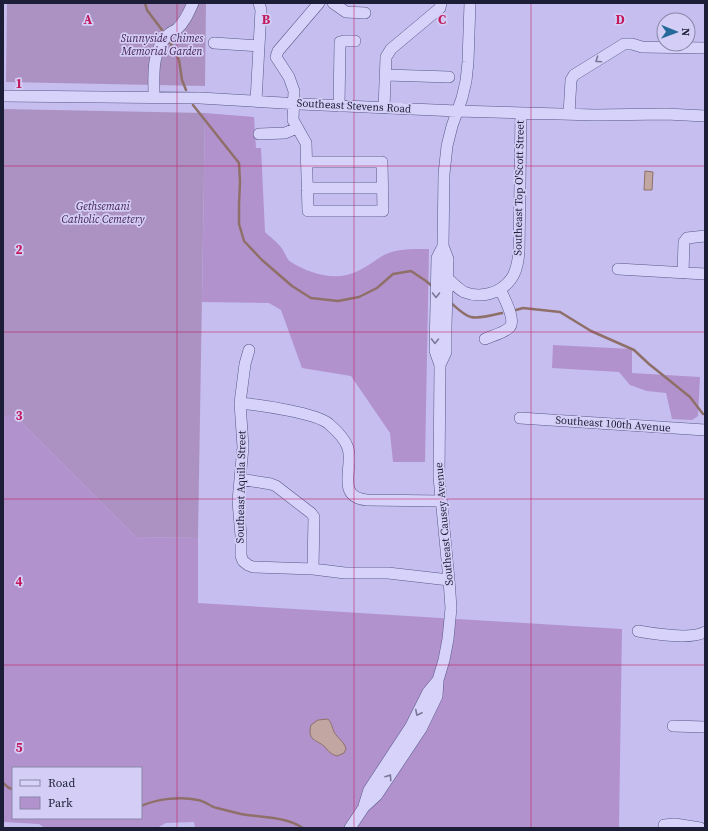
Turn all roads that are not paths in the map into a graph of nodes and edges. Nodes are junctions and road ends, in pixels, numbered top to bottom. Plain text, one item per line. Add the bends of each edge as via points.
1 (193, 3) edge
2 (259, 3) edge
3 (319, 3) edge
4 (333, 3) edge
5 (441, 3) edge
6 (470, 3) edge
7 (365, 13) dead end
8 (356, 41) dead end
9 (214, 43) dead end
10 (259, 46) junction
11 (705, 48) edge
12 (386, 75) junction
13 (449, 77) dead end
14 (3, 96) edge
15 (154, 97) junction
16 (256, 101) junction
17 (293, 104) junction
18 (339, 106) junction
19 (384, 108) junction
20 (457, 111) junction
21 (521, 113) junction
22 (569, 114) junction
23 (705, 116) edge
24 (297, 128) junction
25 (258, 134) dead end
26 (306, 162) junction
27 (307, 188) junction
28 (382, 188) junction
29 (705, 236) edge
30 (618, 269) dead end
31 (683, 272) junction
32 (705, 274) edge
33 (444, 280) junction
34 (500, 289) junction
35 (485, 339) dead end
36 (249, 350) dead end
37 (440, 365) junction
38 (240, 403) junction
39 (520, 418) dead end
40 (705, 430) edge
41 (240, 479) junction
42 (441, 501) junction
43 (313, 569) junction
44 (449, 580) junction
45 (638, 631) dead end
46 (705, 632) edge
47 (672, 726) dead end
48 (705, 727) edge
49 (664, 825) dead end
50 (350, 828) edge
51 (700, 828) edge

1 - 15 street via 185,20 167,35 157,51
2 - 10 street
3 - 17 street via 278,51 276,57 289,77 294,91
4 - 7 street via 346,12
5 - 12 street via 440,8 391,49 386,57
6 - 20 street, Southeast Causey Avenue via 468,62 462,98
8 - 18 street via 340,42
9 - 10 street
10 - 16 street
11 -> 22 street via 642,47 624,44 574,76 570,87
12 - 13 street
12 - 19 street
14 - 15 street, Southeast Stevens Road
15 - 16 street, Southeast Stevens Road
16 - 17 street, Southeast Stevens Road
17 - 18 street, Southeast Stevens Road
17 - 24 street via 293,120
18 - 19 street, Southeast Stevens Road
19 - 20 street, Southeast Stevens Road
20 - 21 street, Southeast Stevens Road
20 - 33 street, Southeast Causey Avenue via 445,160 443,246 448,259
21 - 22 street, Southeast Stevens Road
21 - 34 street, Southeast Top O'Scott Street via 519,252 512,278
22 - 23 street, Southeast Stevens Road
24 - 25 street via 285,133
24 - 26 street via 306,143
26 - 27 street
26 - 28 street via 382,162
27 - 28 street
27 - 28 street via 308,211 383,210
29 - 31 street via 686,238
30 - 31 street
31 - 32 street
33 - 34 street via 474,294 494,293
33 - 37 street, Southeast Causey Avenue via 446,352
33 -> 37 street, Southeast Causey Avenue via 436,315 435,351
34 - 35 street via 512,317 512,324 508,329
36 - 38 street, Southeast Aquila Street
37 - 42 street, Southeast Causey Avenue
38 - 41 street, Southeast Aquila Street via 243,448
38 - 42 street via 302,413 328,423 348,448 348,486 356,498
39 - 40 street, Southeast 100th Avenue
41 - 43 street via 276,486 311,513 314,522
41 - 43 street, Southeast Aquila Street via 238,501 240,551 243,561 253,566
42 - 44 street, Southeast Causey Avenue
43 - 44 street, Southeast Aquila Street via 345,573 388,573
44 - 50 street, Southeast Causey Avenue via 449,632 437,696 421,729 377,795 364,807
45 - 46 street via 698,636
47 - 48 street
49 - 51 street

